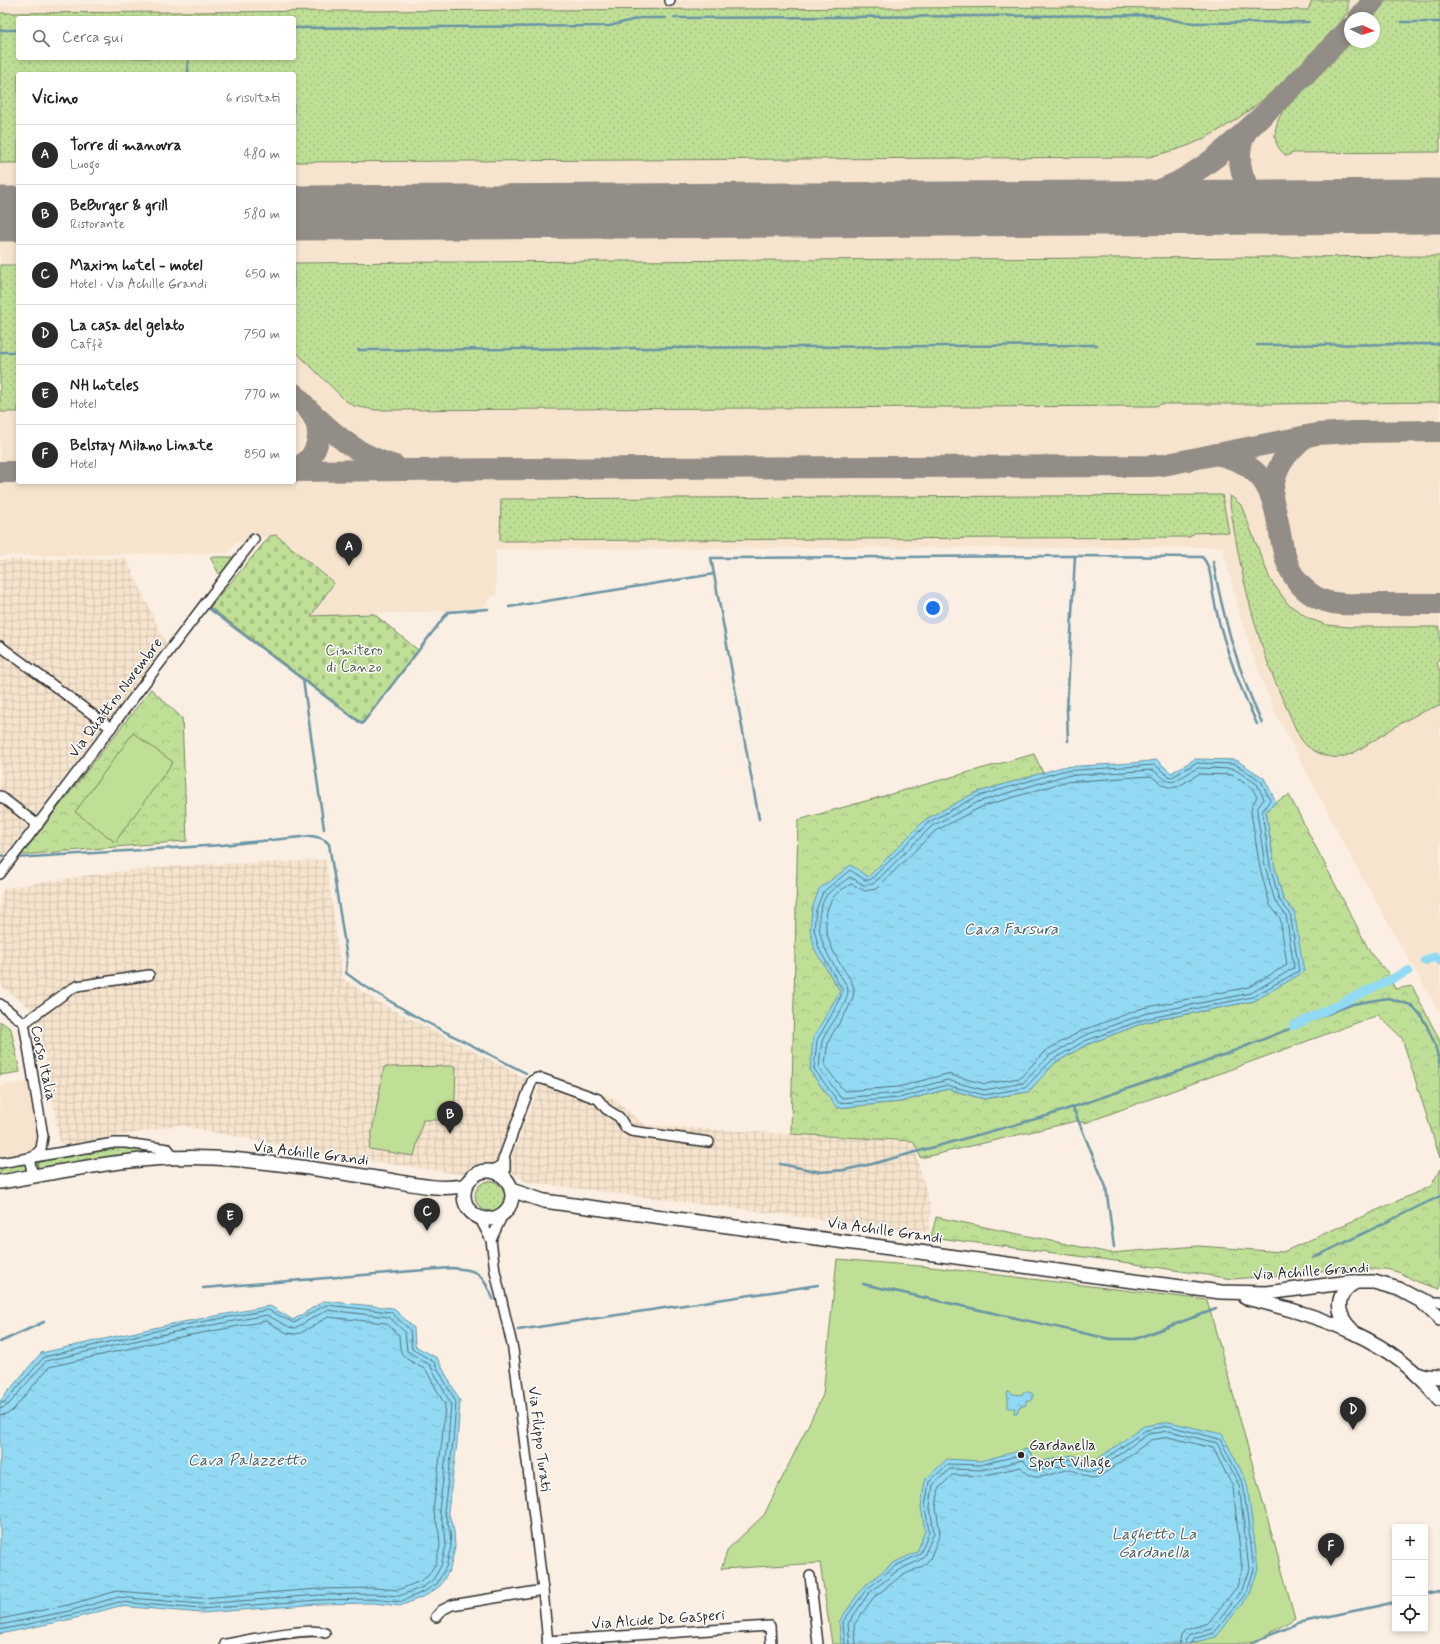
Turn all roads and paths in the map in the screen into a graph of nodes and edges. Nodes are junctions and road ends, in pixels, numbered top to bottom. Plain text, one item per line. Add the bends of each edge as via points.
1 (254, 539) dead end
2 (0, 646) edge
3 (111, 728) junction
4 (0, 796) edge
5 (38, 825) junction
6 (0, 874) edge
7 (149, 975) dead end
8 (0, 1004) edge
9 (24, 1023) junction
10 (44, 1136) junction
11 (709, 1142) dead end
12 (59, 1153) junction
13 (31, 1158) junction
14 (505, 1158) junction
15 (173, 1159) junction
16 (0, 1163) edge
17 (492, 1172) junction
18 (33, 1176) junction
19 (0, 1182) edge
20 (508, 1184) junction
21 (466, 1185) junction
22 (444, 1188) junction
23 (464, 1198) junction
24 (544, 1200) junction
25 (506, 1210) junction
26 (480, 1218) junction
27 (492, 1240) junction
28 (1356, 1282) junction
29 (1399, 1289) junction
30 (1221, 1292) junction
31 (1440, 1302) edge
32 (1440, 1319) edge
33 (1353, 1331) junction
34 (1413, 1370) junction
35 (1440, 1377) edge
36 (1440, 1400) edge
37 (810, 1576) dead end
38 (543, 1590) junction
39 (436, 1617) dead end
40 (326, 1633) dead end
41 (574, 1642) edge
42 (548, 1643) edge
43 (225, 1644) edge
44 (771, 1644) edge
45 (818, 1644) edge

1 - 3 street, Via Quattro Novembre
2 - 3 street
3 - 5 street, Via Quattro Novembre
4 - 5 street
5 - 6 street, Via Quattro Novembre
7 - 9 street via 78,986
8 - 9 street, Corso Italia
9 - 10 street, Corso Italia
10 - 12 street, Corso Italia via 48,1145
10 - 13 street via 41,1149
11 - 14 street via 631,1131 598,1099 538,1078 532,1081
12 - 13 street
12 - 15 street via 126,1143 168,1149
13 - 16 street
13 - 18 street
14 - 17 street
14 - 20 street
15 - 18 main road, Via Achille Grandi via 129,1161
15 - 22 main road, Via Achille Grandi via 230,1160 322,1170
17 - 20 main road, Via Achille Grandi
17 - 21 main road via 476,1174
18 - 19 main road, Via Achille Grandi
20 - 24 main road, Via Achille Grandi
20 - 25 main road via 512,1197
21 - 22 main road, Via Achille Grandi
21 - 23 main road
22 - 23 main road, Via Achille Grandi
23 - 26 main road via 469,1211
24 - 25 main road, Via Achille Grandi via 523,1202
24 - 30 main road, Via Achille Grandi
25 - 26 main road, Via Achille Grandi via 494,1219
25 - 27 street
26 - 27 street, Via Filippo Turati
27 - 38 street, Via Filippo Turati via 513,1349
28 - 29 main road, Via Achille Grandi via 1374,1282
28 - 30 main road, Via Achille Grandi via 1267,1293
28 - 33 main road via 1343,1292 1339,1305 1345,1322
29 - 31 street
29 - 32 main road, Via Achille Grandi via 1421,1301
30 - 33 main road, Via Achille Grandi via 1281,1306
33 - 34 main road, Via Achille Grandi
34 - 35 main road via 1426,1376
34 - 36 main road
37 - 45 street
38 - 39 street via 452,1605
38 - 42 street, Via Filippo Turati
40 - 43 street via 313,1631 284,1634
41 - 42 street, Via Alcide De Gasperi
41 - 44 street, Via Alcide De Gasperi via 770,1626

